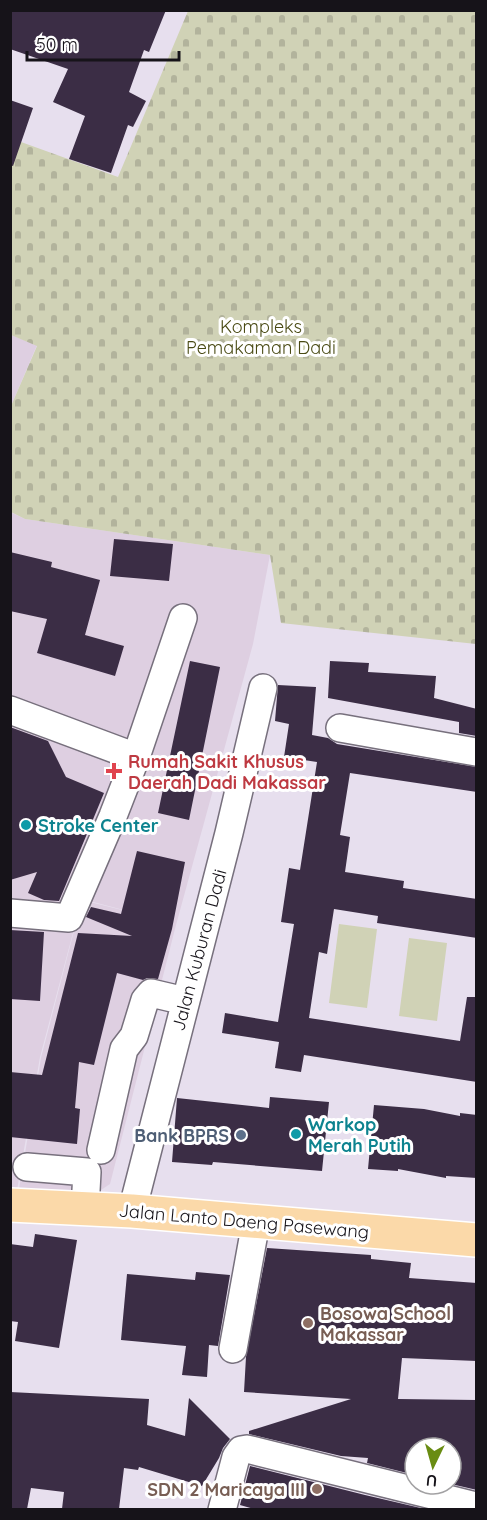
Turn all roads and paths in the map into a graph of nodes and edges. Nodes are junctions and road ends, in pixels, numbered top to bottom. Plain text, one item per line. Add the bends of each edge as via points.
1 (183, 618) dead end
2 (263, 688) dead end
3 (10, 710) edge
4 (340, 729) dead end
5 (477, 752) edge
6 (136, 757) junction
7 (10, 913) edge
8 (185, 1001) junction
9 (101, 1150) dead end
10 (27, 1167) dead end
11 (10, 1205) edge
12 (85, 1209) junction
13 (132, 1211) junction
14 (256, 1222) junction
15 (477, 1240) edge
16 (233, 1349) dead end
17 (477, 1506) edge
18 (222, 1509) edge

1 - 6 street
2 - 8 street, Jalan Kuburan Dadi
3 - 6 street
4 - 5 street
6 - 7 street via 69,918
8 - 9 street via 151,993 145,1000 134,1036 124,1049
8 - 13 street, Jalan Kuburan Dadi
10 - 12 street via 87,1172
11 - 12 main road, Jalan Lanto Daeng Pasewang
12 - 13 main road, Jalan Lanto Daeng Pasewang
13 - 14 main road, Jalan Lanto Daeng Pasewang
14 - 15 main road, Jalan Lanto Daeng Pasewang
14 - 16 street
17 - 18 street via 258,1451 240,1450

